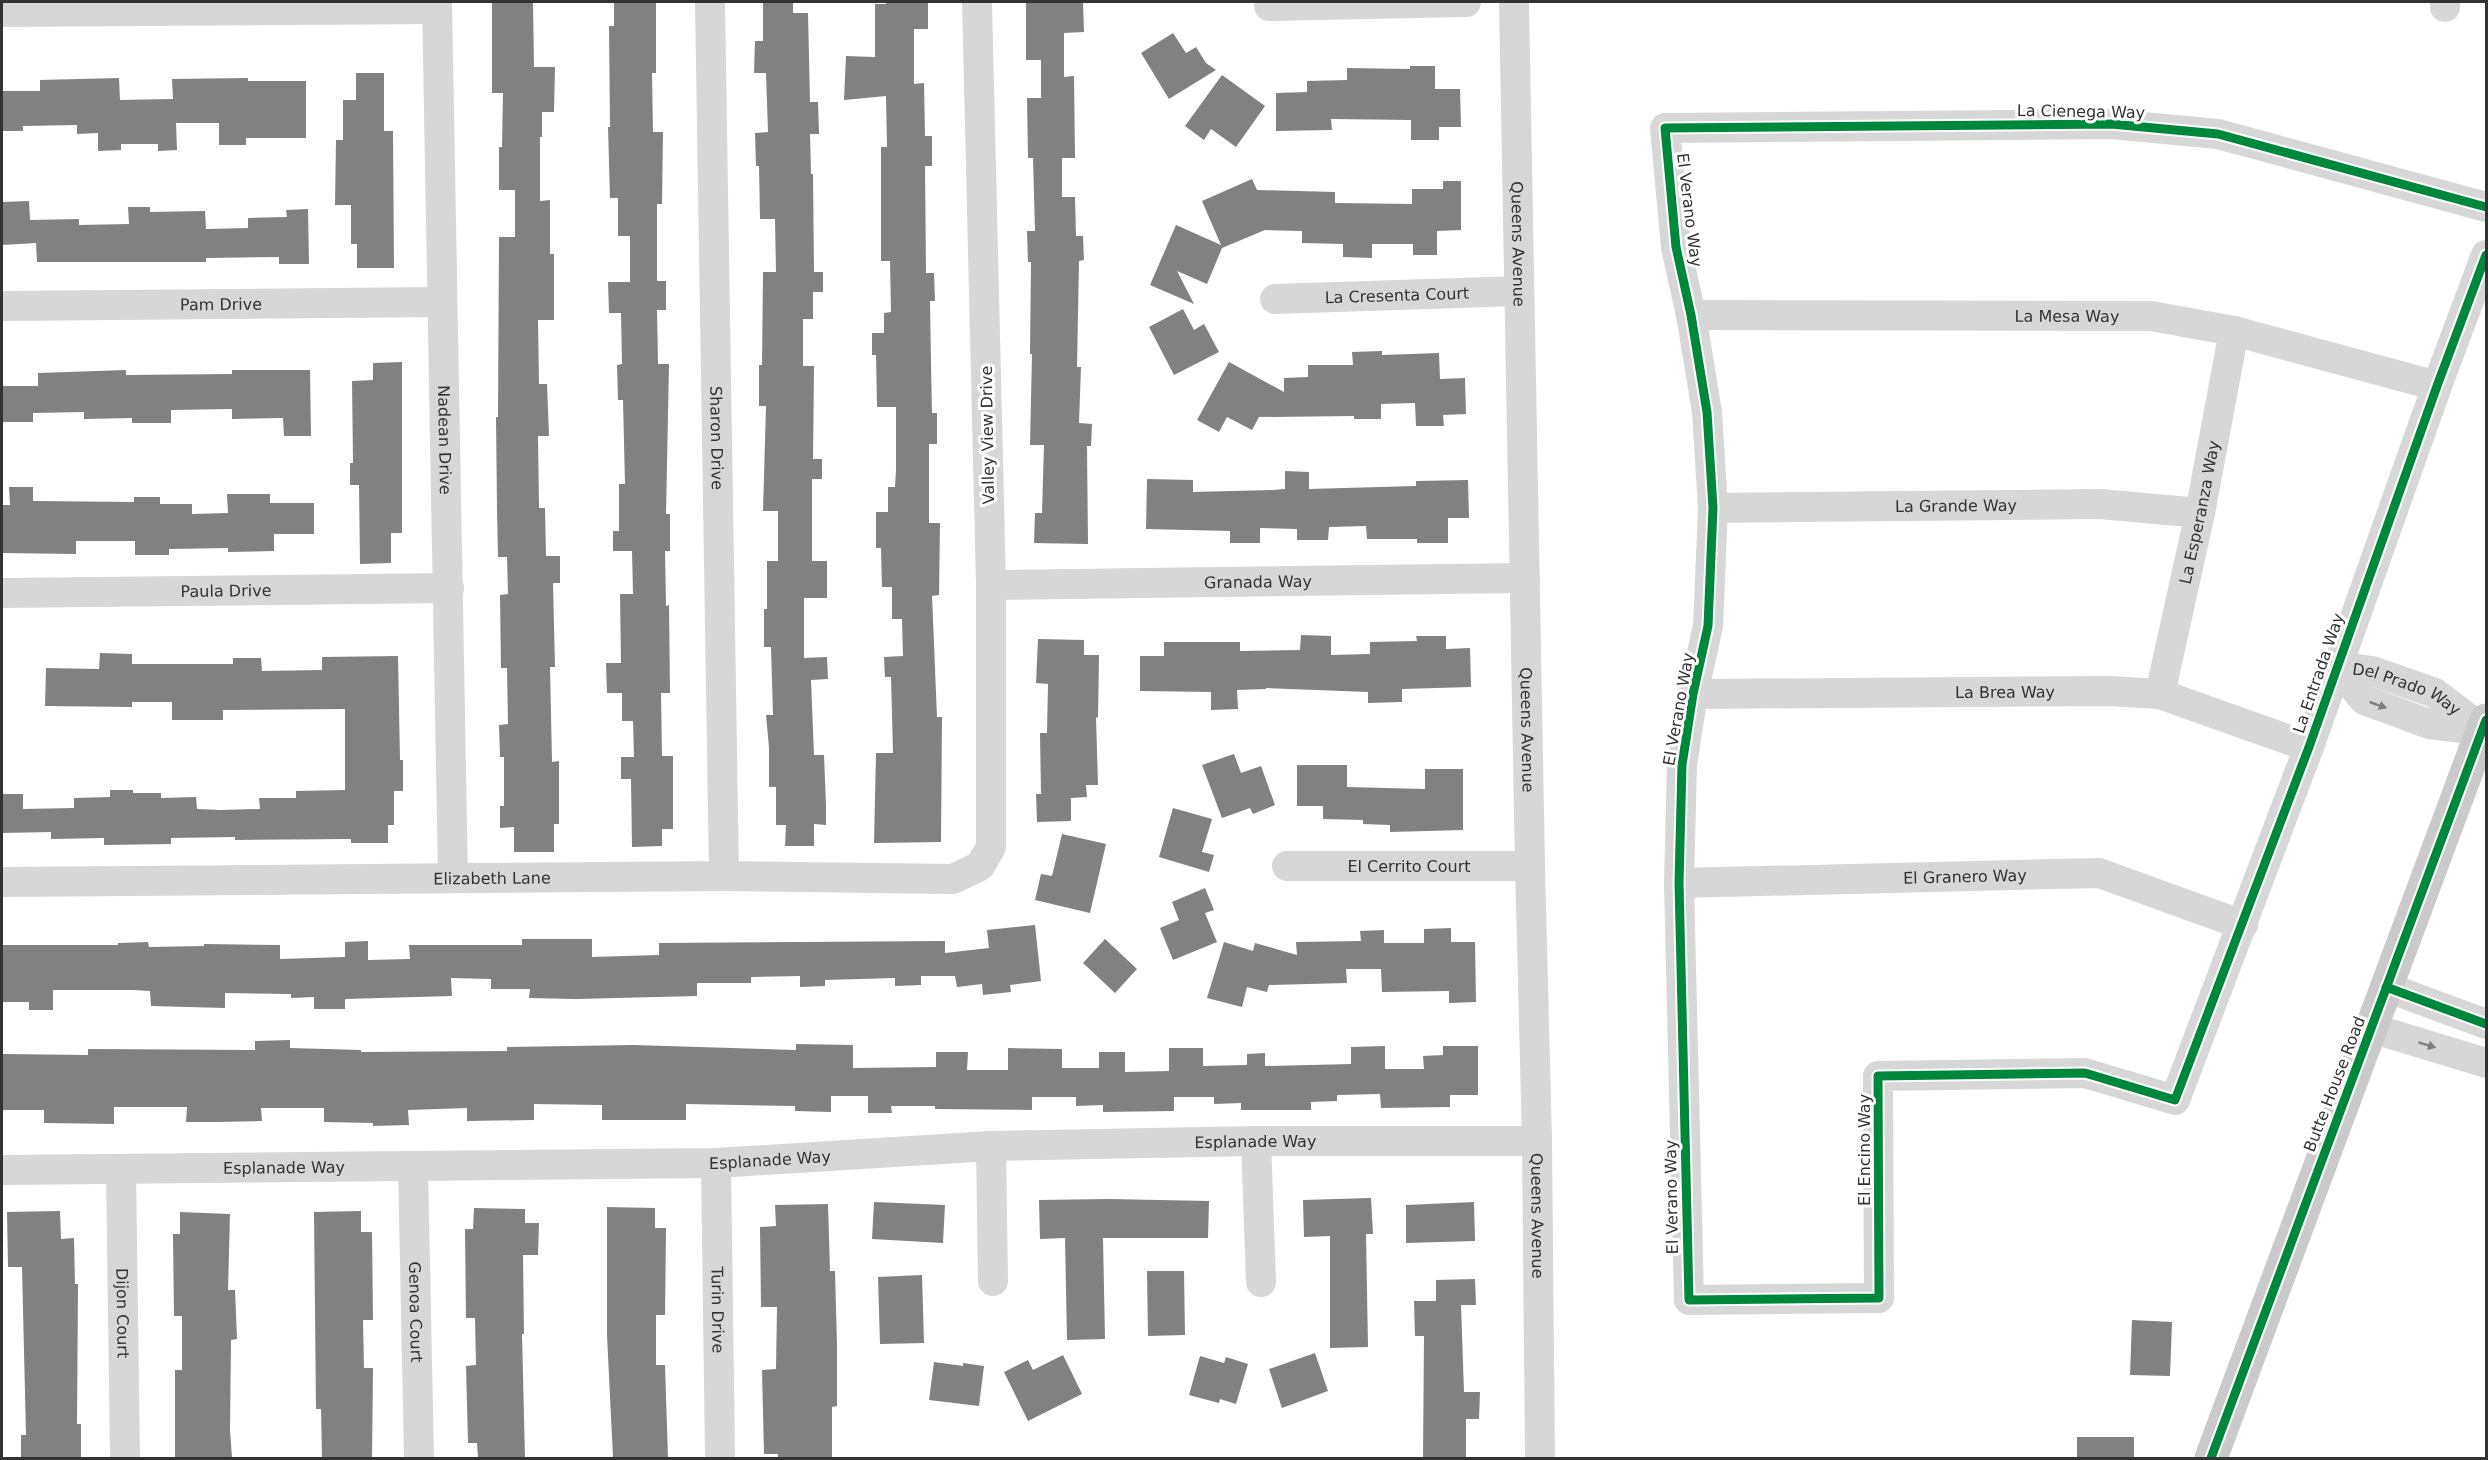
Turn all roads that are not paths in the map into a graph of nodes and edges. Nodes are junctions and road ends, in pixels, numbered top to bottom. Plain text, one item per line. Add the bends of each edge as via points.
1 (710, 2) edge
2 (977, 2) edge
3 (1466, 2) edge
4 (1514, 2) edge
5 (437, 5) edge
6 (1269, 6) dead end
7 (2, 12) edge
8 (1665, 128) joint
9 (2487, 207) edge
10 (2487, 255) edge
11 (1520, 291) junction
12 (1275, 299) dead end
13 (442, 302) junction
14 (2, 306) edge
15 (1691, 315) junction
16 (2234, 331) junction
17 (2437, 386) junction
18 (1713, 508) junction
19 (2200, 513) junction
20 (1525, 578) junction
21 (991, 585) junction
22 (449, 588) junction
23 (2, 593) edge
24 (2336, 666) junction
25 (1693, 694) junction
26 (2160, 694) junction
27 (2486, 729) edge
28 (2309, 747) junction
29 (980, 866) joint
30 (1287, 866) dead end
31 (1530, 866) junction
32 (724, 876) junction
33 (453, 878) junction
34 (2, 882) edge
35 (1679, 883) junction
36 (2243, 925) junction
37 (2386, 987) junction
38 (2487, 1024) edge
39 (2371, 1028) junction
40 (2487, 1063) edge
41 (2175, 1100) joint
42 (1256, 1140) junction
43 (1538, 1140) junction
44 (991, 1146) junction
45 (716, 1163) junction
46 (412, 1166) junction
47 (121, 1169) junction
48 (2, 1170) edge
49 (993, 1281) dead end
50 (1261, 1282) dead end
51 (1689, 1300) joint
52 (125, 1458) edge
53 (418, 1458) edge
54 (720, 1458) edge
55 (1540, 1458) edge
56 (2211, 1458) edge

1 - 32 street, Sharon Drive
2 - 21 street, Valley View Drive
3 - 6 street
4 - 11 street, Queens Avenue
5 - 7 street
5 - 13 street, Nadean Drive
8 - 9 street, La Cienega Way via 2111,124 2218,134
8 - 15 street, El Verano Way via 1676,247
10 - 17 street, La Entrada Way
11 - 12 street, La Cresenta Court
11 - 20 street, Queens Avenue
13 - 14 street, Pam Drive
13 - 22 street, Nadean Drive
15 - 16 street, La Mesa Way via 2151,316
15 - 18 street, El Verano Way via 1707,412
16 - 17 street, La Mesa Way
16 - 19 street, La Esperanza Way
17 - 24 street, La Entrada Way
18 - 19 street, La Grande Way via 2100,504
18 - 25 street, El Verano Way via 1708,626
19 - 26 street, La Esperanza Way
20 - 21 street, Granada Way
20 - 31 street, Queens Avenue
21 - 29 street, Valley View Drive via 991,847
22 - 23 street, Paula Drive
22 - 33 street, Nadean Drive
24 - 27 street, Del Prado Way via 2372,670 2435,693
24 - 28 street, La Entrada Way
25 - 26 street, La Brea Way
25 - 35 street, El Verano Way via 1682,765
26 - 28 street, La Brea Way
27 - 37 main road, Butte House Road
28 - 36 street, La Entrada Way
29 - 32 street, Elizabeth Lane via 953,879
30 - 31 street, El Cerrito Court
31 - 43 street, Queens Avenue
32 - 33 street, Elizabeth Lane
33 - 34 street, Elizabeth Lane
35 - 36 street, El Granero Way via 2099,873
35 - 51 street, El Verano Way
36 - 41 street, La Entrada Way
37 - 38 street
37 - 39 main road, Butte House Road
39 -> 40 street
39 - 56 main road, Butte House Road
41 - 51 street, El Encino Way via 2085,1073 1878,1076 1880,1298
42 - 43 street, Esplanade Way
42 - 44 street, Esplanade Way
42 - 50 street
43 - 55 street, Queens Avenue
44 - 45 street, Esplanade Way
44 - 49 street
45 - 46 street, Esplanade Way
45 - 54 street, Turin Drive
46 - 47 street, Esplanade Way
46 - 53 street, Genoa Court
47 - 48 street, Esplanade Way
47 - 52 street, Dijon Court

